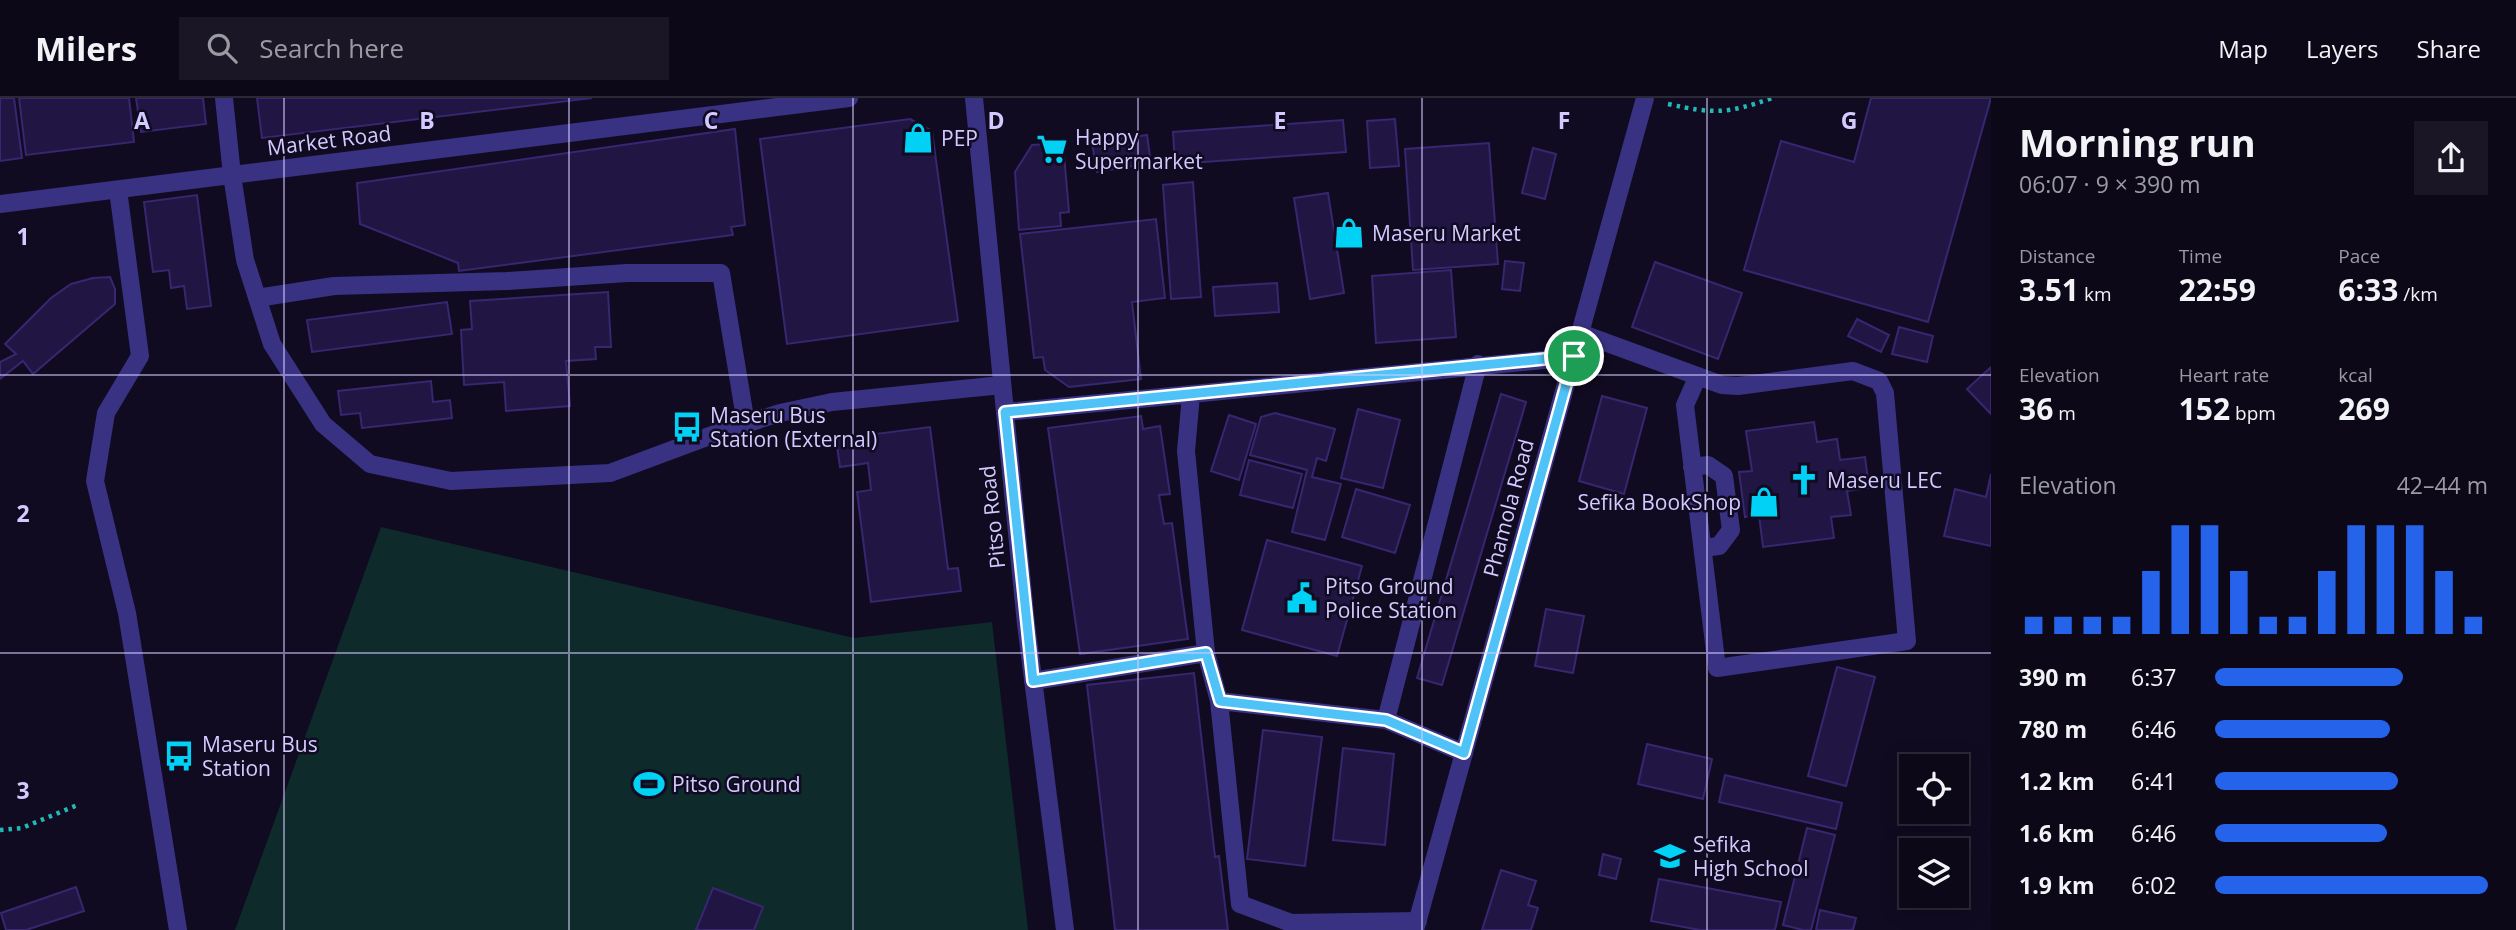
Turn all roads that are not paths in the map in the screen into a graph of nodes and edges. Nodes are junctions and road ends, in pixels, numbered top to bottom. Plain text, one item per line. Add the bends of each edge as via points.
1 (224, 98) edge
2 (849, 98) edge
3 (974, 98) edge
4 (1645, 99) edge
5 (232, 175) junction
6 (118, 190) junction
7 (0, 204) edge
8 (257, 298) junction
9 (1580, 333) junction
10 (1574, 356) junction
11 (1478, 365) junction
12 (1698, 376) junction
13 (1002, 385) junction
14 (1191, 395) junction
15 (1005, 412) junction
16 (746, 424) junction
17 (1692, 467) junction
18 (1703, 548) junction
19 (1206, 653) junction
20 (1033, 681) junction
21 (1220, 701) junction
22 (1386, 720) junction
23 (1464, 753) junction
24 (1417, 925) edge
25 (178, 930) edge
26 (1065, 930) edge

1 - 5 street
2 - 5 street, Market Road
3 - 13 street, Pitso Road
4 - 9 street, Phamola Road
5 - 6 street, Market Road
5 - 8 street via 245,260
6 - 7 street, Market Road
6 - 25 street via 140,355 106,413 95,481 127,613
8 - 16 street via 272,344 323,424 370,464 451,481 610,473
8 - 16 street via 334,286 721,273
9 - 10 street, Phamola Road
9 - 12 street
10 - 11 street
10 - 23 street, Phamola Road
11 - 14 street
11 - 22 street
12 - 17 street via 1685,405
12 - 18 street via 1738,386 1853,371 1880,381 1885,393 1908,641 1717,668
13 - 15 street, Pitso Road
13 - 16 street via 832,402
14 - 15 street
14 - 19 street via 1186,450
15 - 20 street, Pitso Road
17 - 18 street
17 - 18 street via 1707,465 1724,476 1731,530 1719,547
19 - 20 street
19 - 21 street
20 - 26 street, Pitso Road
21 - 22 street
21 - 24 street via 1240,904 1291,923
22 - 23 street
23 - 24 street, Phamola Road

